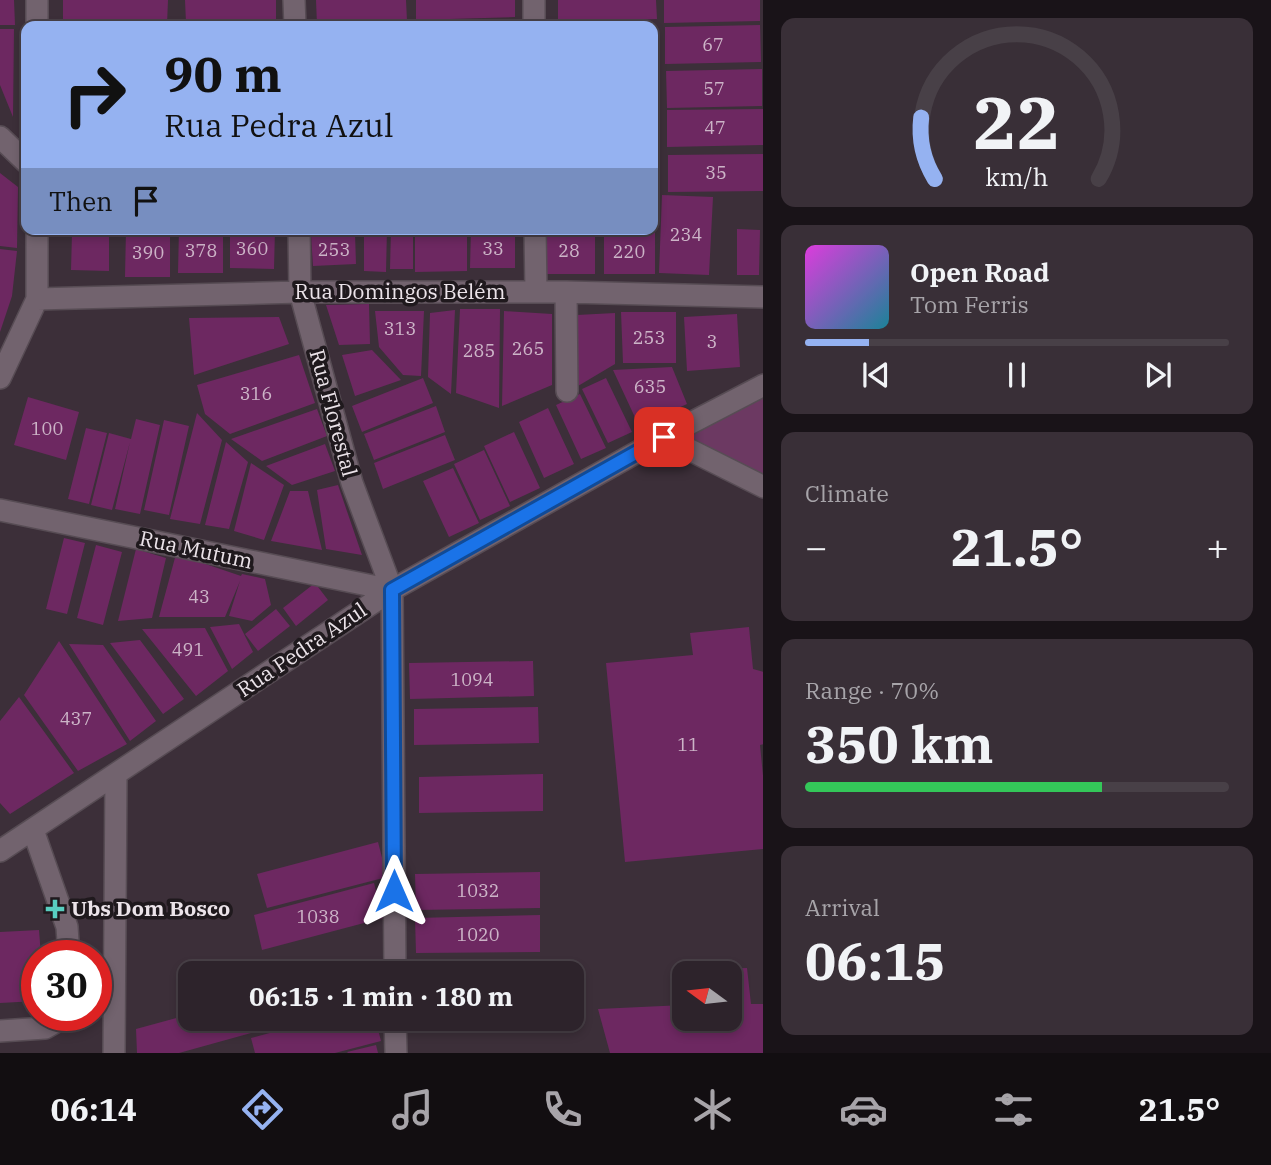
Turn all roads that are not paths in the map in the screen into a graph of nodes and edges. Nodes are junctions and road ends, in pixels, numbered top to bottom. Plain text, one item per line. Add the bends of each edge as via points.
1 (37, 0) edge
2 (294, 0) edge
3 (534, 0) edge
4 (37, 21) edge
5 (295, 21) edge
6 (534, 21) edge
7 (0, 138) edge
8 (21, 157) edge
9 (37, 235) edge
10 (299, 235) edge
11 (536, 235) edge
12 (536, 291) junction
13 (300, 292) junction
14 (566, 292) junction
15 (763, 297) edge
16 (37, 299) junction
17 (0, 378) edge
18 (763, 386) edge
19 (567, 391) dead end
20 (664, 437) junction
21 (763, 486) edge
22 (0, 510) edge
23 (392, 590) junction
24 (116, 774) junction
25 (33, 830) junction
26 (0, 852) edge
27 (68, 940) edge
28 (395, 961) edge
29 (21, 1030) edge
30 (0, 1031) edge
31 (395, 1031) edge
32 (114, 1053) edge
33 (396, 1053) edge

1 - 4 street
2 - 5 street
3 - 6 street
7 - 8 street
9 - 16 street
10 - 13 street, Rua Florestal
11 - 12 street
12 - 13 street, Rua Domingos Belém
12 - 14 street, Rua Domingos Belém
13 - 16 street, Rua Domingos Belém
13 - 23 street, Rua Florestal via 352,483
14 - 15 street, Rua Domingos Belém
14 - 19 street
16 - 17 street
18 - 20 street, Rua Pedra Azul
20 - 21 street
20 - 23 street, Rua Pedra Azul
22 - 23 street, Rua Mutum
23 - 24 street, Rua Pedra Azul
23 - 28 street
24 - 25 street, Rua Pedra Azul
24 - 32 street
25 - 26 street, Rua Pedra Azul
25 - 27 street
29 - 30 street
31 - 33 street

